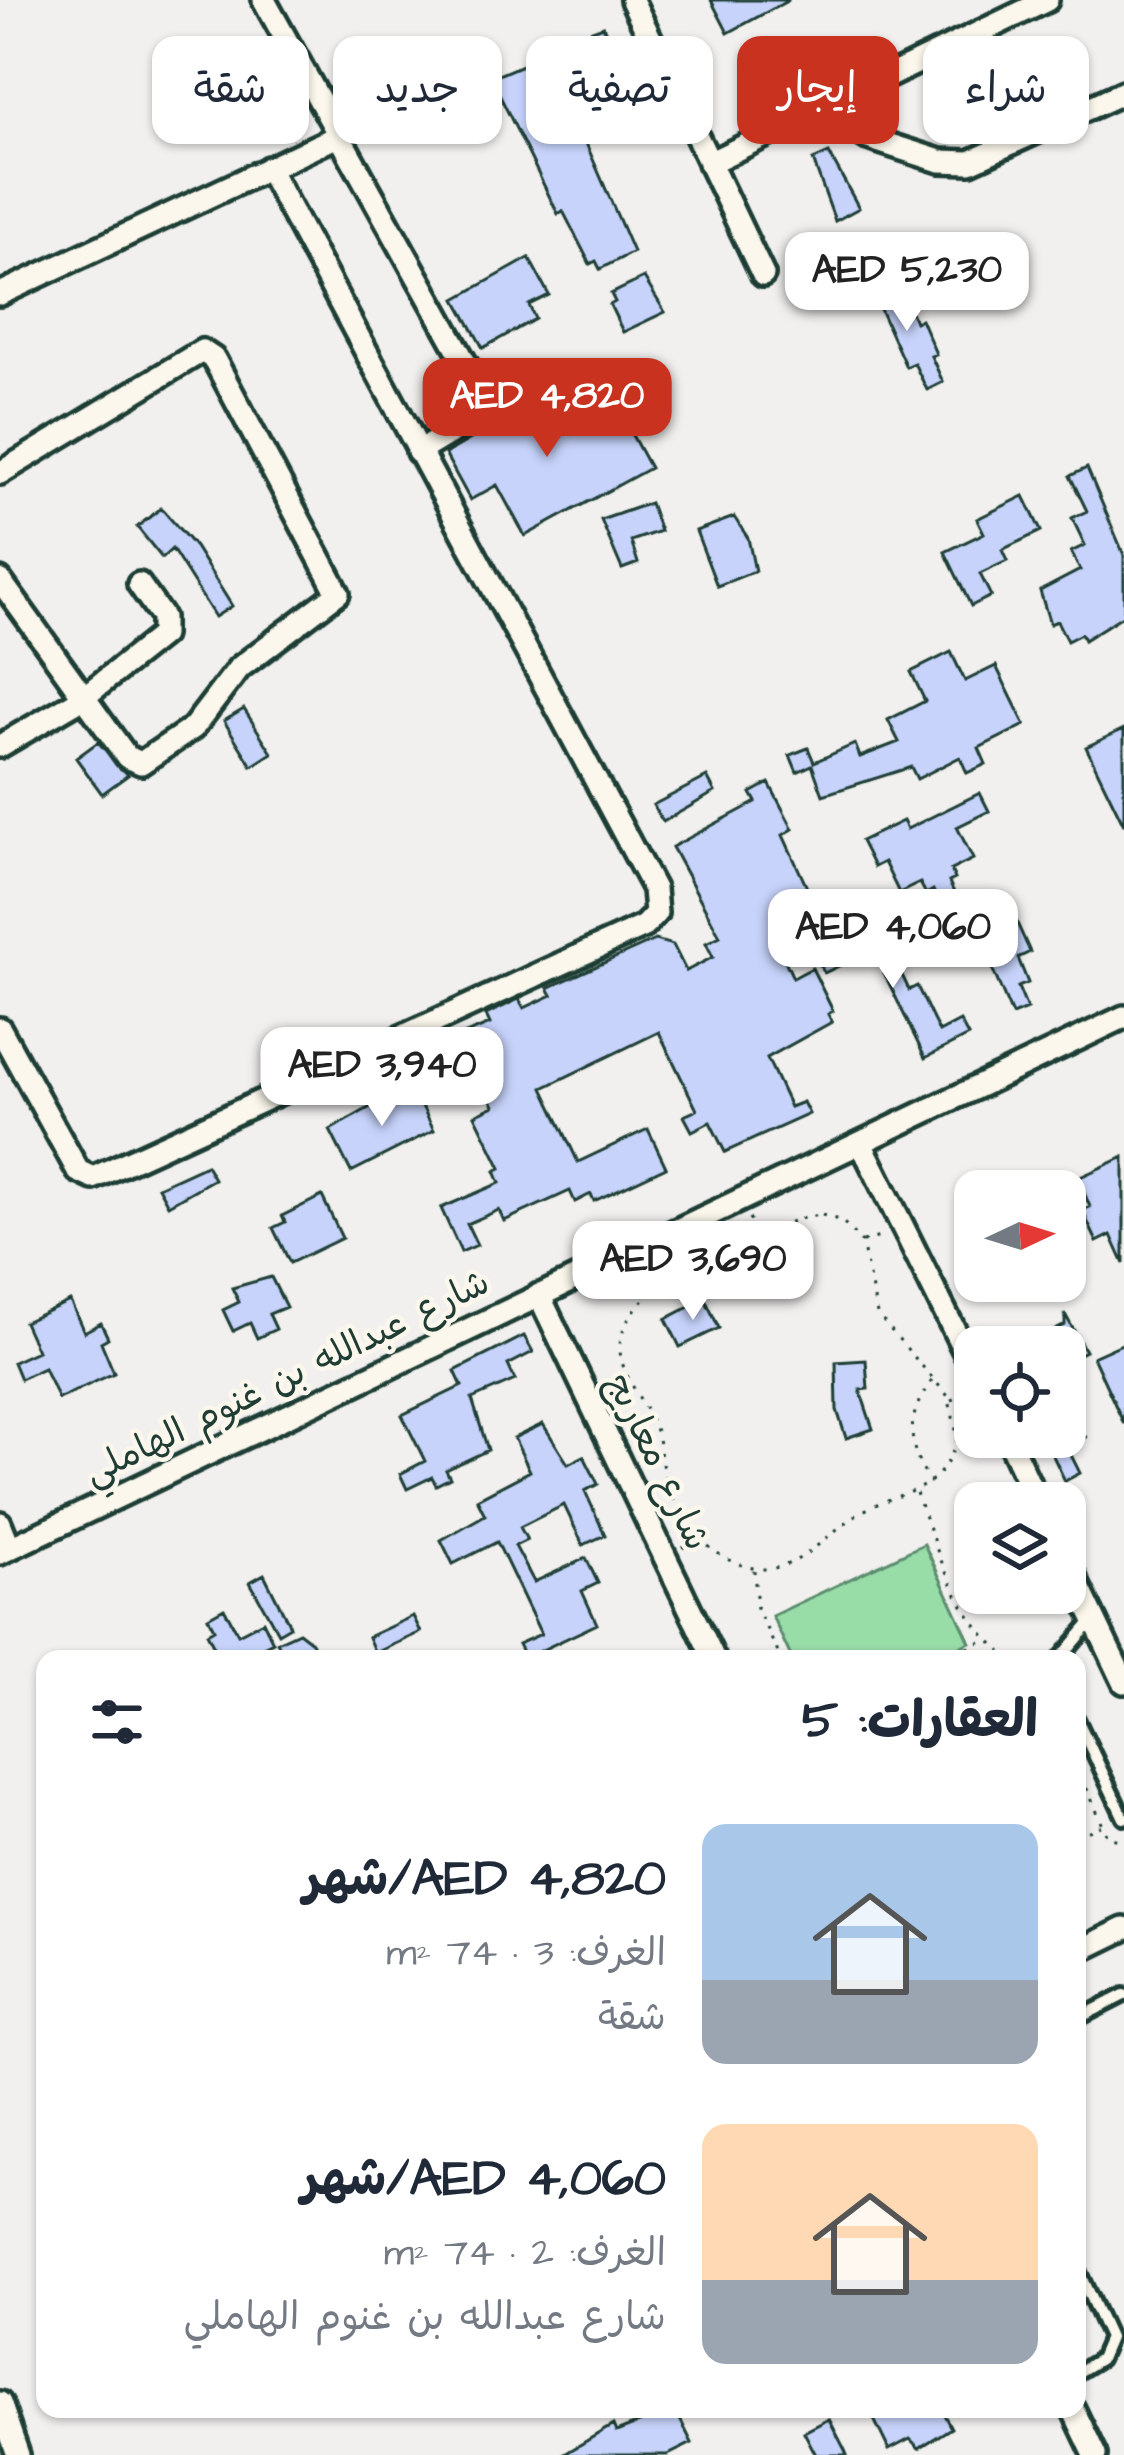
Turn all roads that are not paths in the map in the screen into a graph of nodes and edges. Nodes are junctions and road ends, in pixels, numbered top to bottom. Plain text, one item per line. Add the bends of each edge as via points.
1 (264, 0) edge
2 (632, 0) edge
3 (1048, 0) edge
4 (899, 71) edge
5 (1124, 92) edge
6 (333, 123) edge
7 (333, 138) edge
8 (345, 144) edge
9 (747, 144) edge
10 (885, 144) edge
11 (709, 163) junction
12 (268, 168) junction
13 (763, 275) dead end
14 (0, 294) edge
15 (418, 452) junction
16 (0, 473) edge
17 (0, 580) edge
18 (139, 584) dead end
19 (84, 698) junction
20 (0, 746) edge
21 (1124, 1017) edge
22 (0, 1028) edge
23 (861, 1143) junction
24 (539, 1294) junction
25 (954, 1330) edge
26 (0, 1523) edge
27 (5, 1550) edge
28 (1086, 1602) edge
29 (1094, 1619) junction
30 (710, 1650) edge
31 (1068, 1650) edge
32 (1124, 1682) edge
33 (1086, 1738) edge
34 (1124, 1818) edge
35 (1124, 1929) edge
36 (1086, 1948) edge
37 (1124, 1995) edge
38 (1086, 2013) edge
39 (1086, 2288) edge
40 (1086, 2368) edge
41 (0, 2403) edge
42 (1078, 2418) edge
43 (18, 2455) edge
44 (1096, 2455) edge

1 - 6 street
2 - 11 street
3 - 4 street
5 - 10 street via 970,162
7 - 12 street
8 - 15 street via 484,400 476,417
9 - 11 street
11 - 13 street
12 - 14 street
12 - 15 street
15 - 22 street via 653,889 651,921 93,1178 78,1171
16 - 19 street via 202,351 214,359 338,586 334,600 239,668 202,718 148,761 127,758
17 - 19 street
18 - 19 street via 162,616 162,635
19 - 20 street
21 - 23 street, شارع عبدالله بن غنوم الهاملي
23 - 24 street, شارع عبدالله بن غنوم الهاملي
23 - 25 street
24 - 27 street, شارع عبدالله بن غنوم الهاملي
24 - 30 street, شارع معاريج
26 - 27 street
28 - 29 street
29 - 31 lane
29 - 32 street
33 - 34 lane
35 - 36 street
37 - 38 lane
39 - 40 lane via 1109,2338
41 - 43 street
42 - 44 street

